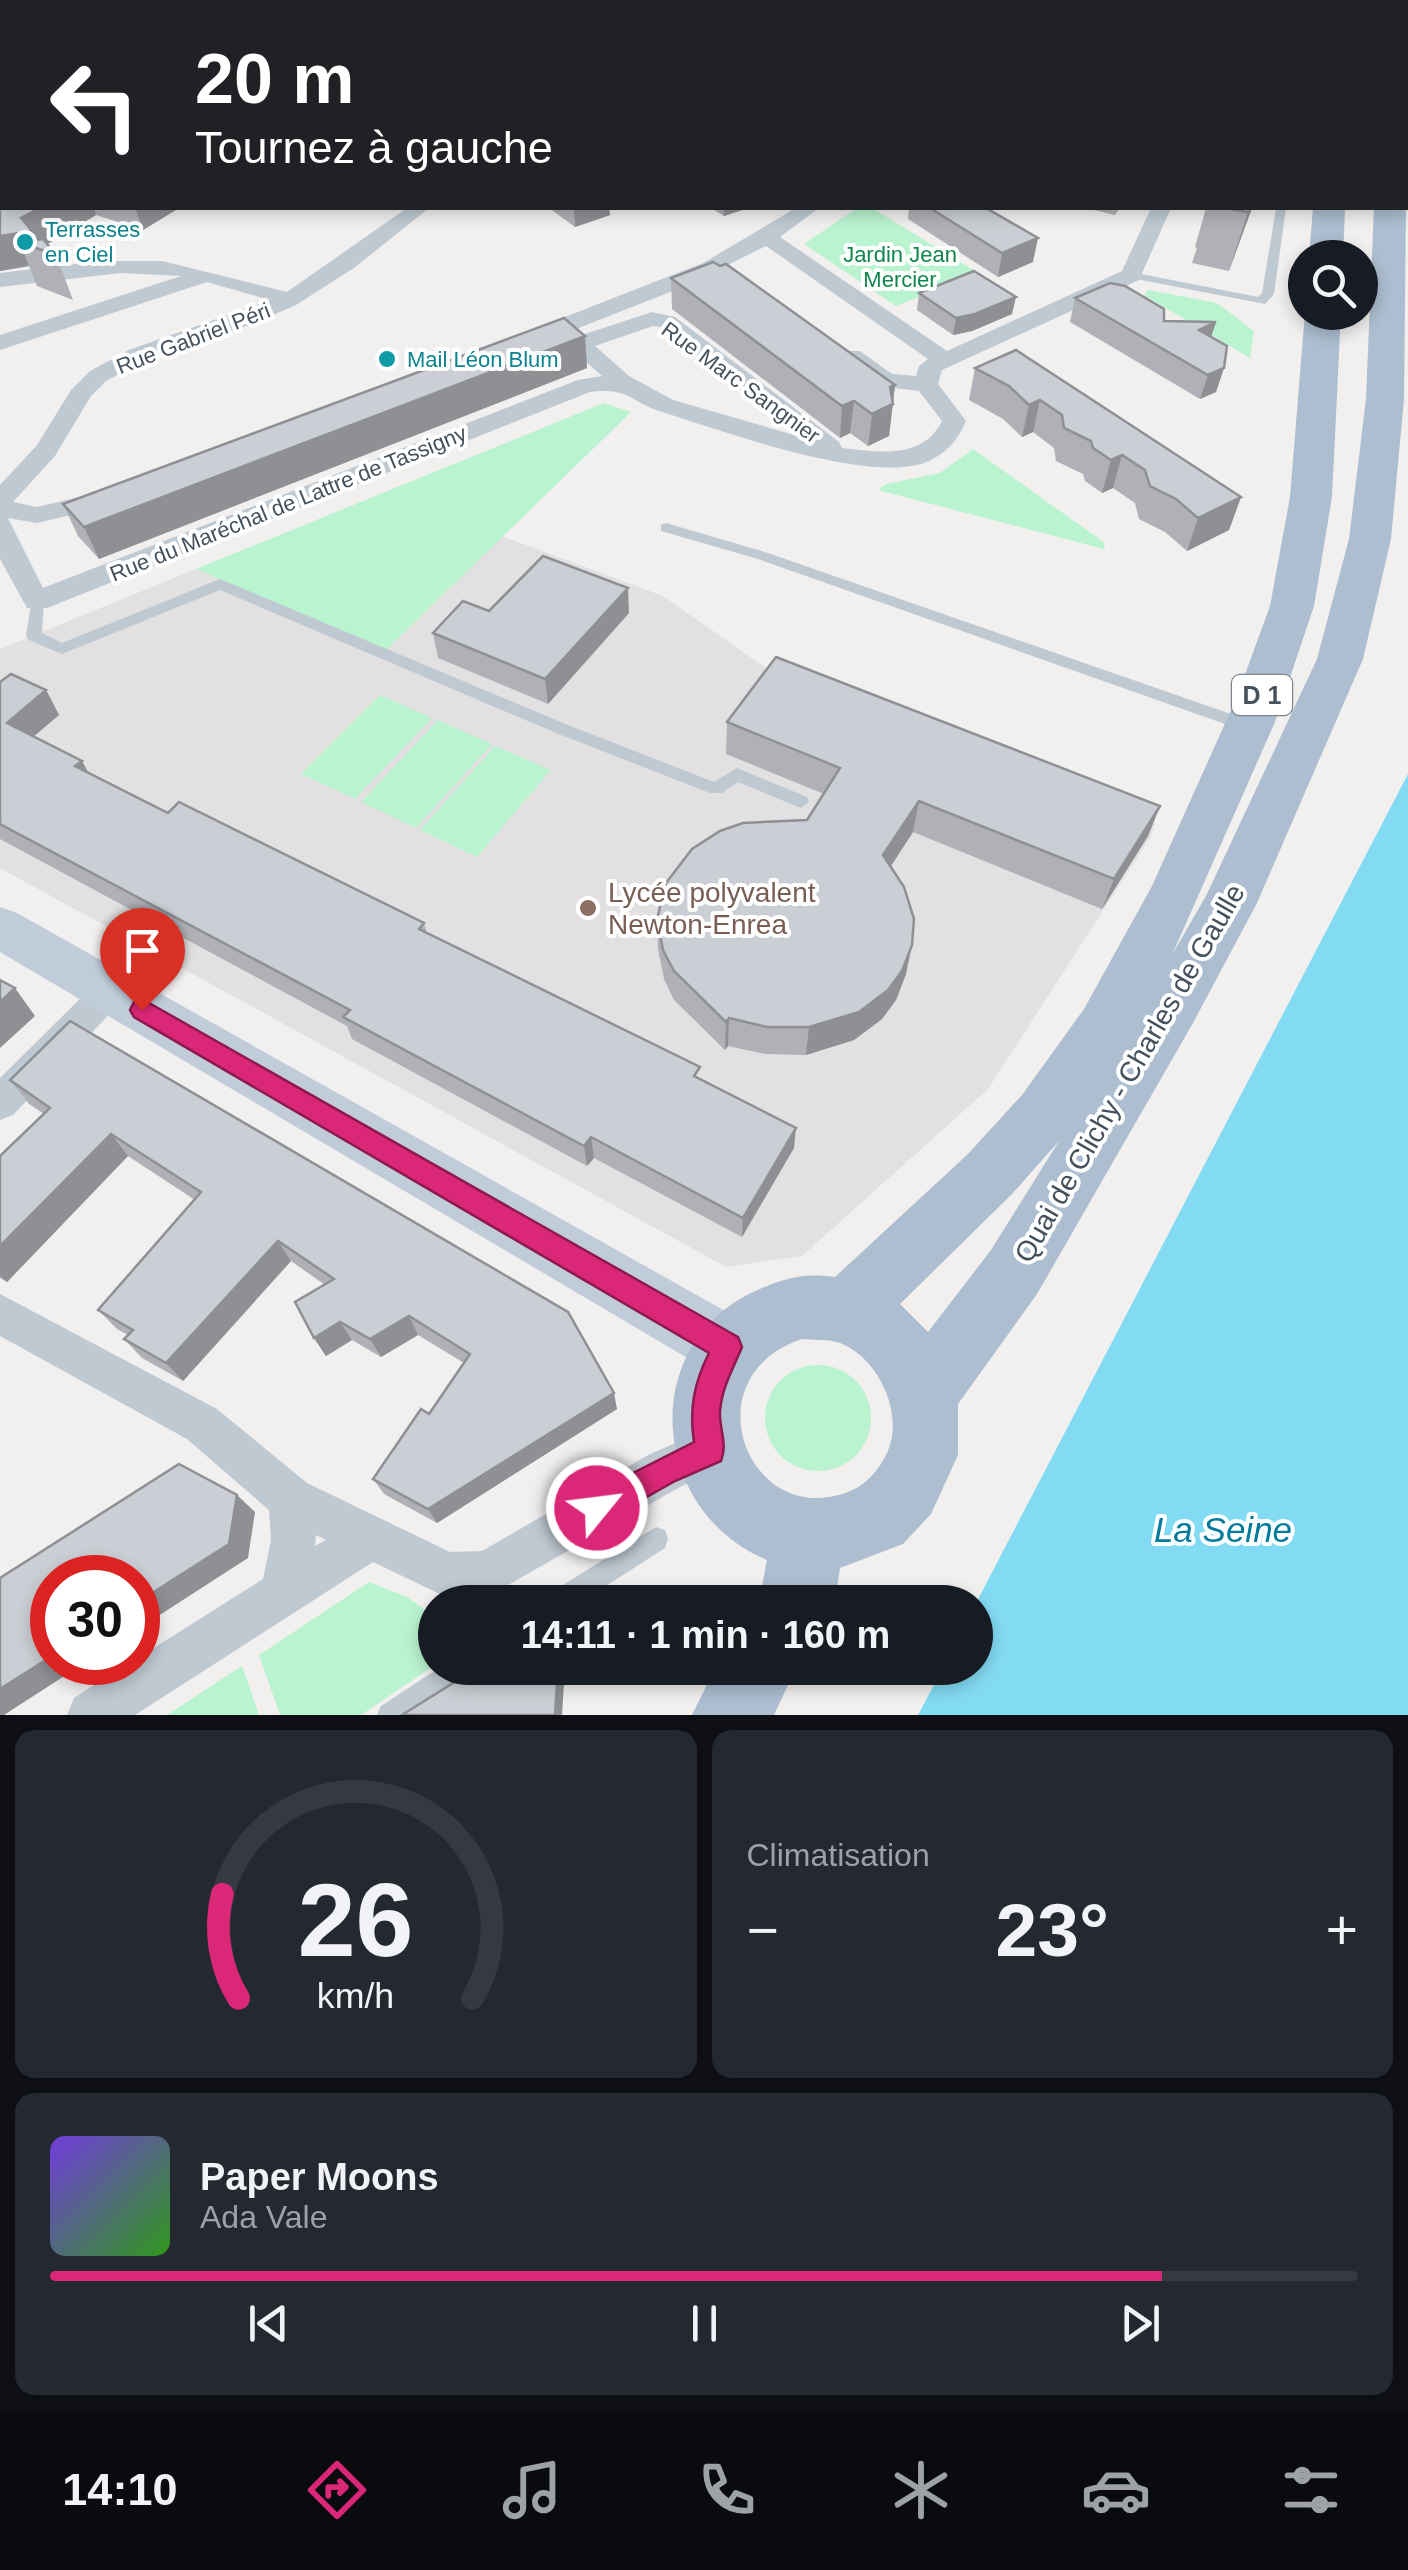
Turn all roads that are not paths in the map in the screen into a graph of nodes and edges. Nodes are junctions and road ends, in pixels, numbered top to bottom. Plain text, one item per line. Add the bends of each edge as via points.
1 (416, 210) edge
2 (807, 210) edge
3 (1160, 210) edge
4 (1281, 210) edge
5 (1329, 210) edge
6 (1390, 210) edge
7 (768, 238) junction
8 (1327, 240) edge
9 (207, 274) junction
10 (1131, 275) junction
11 (0, 280) edge
12 (290, 300) junction
13 (560, 327) junction
14 (1321, 330) edge
15 (0, 342) edge
16 (832, 342) edge
17 (581, 344) junction
18 (507, 347) edge
19 (944, 360) junction
20 (621, 381) junction
21 (926, 384) junction
22 (841, 456) junction
23 (128, 490) edge
24 (0, 504) edge
25 (0, 524) edge
26 (666, 528) dead end
27 (36, 601) junction
28 (1248, 726) junction
29 (801, 802) dead end
30 (0, 927) edge
31 (110, 992) junction
32 (0, 1103) edge
33 (846, 1312) junction
34 (0, 1314) edge
35 (728, 1347) junction
36 (924, 1394) junction
37 (710, 1450) junction
38 (291, 1499) junction
39 (370, 1538) junction
40 (656, 1539) dead end
41 (801, 1569) edge
42 (586, 1585) edge
43 (284, 1590) junction
44 (435, 1685) edge
45 (748, 1685) edge
46 (91, 1715) edge
47 (390, 1715) edge
48 (731, 1715) edge

1 - 12 street, Rue Gabriel Péri
2 - 7 street
3 - 10 street
4 - 10 lane via 1268,294 1261,301
5 - 8 main road
6 - 36 main road, Quai de Clichy - Charles de Gaulle via 1384,399 1370,539 1340,660 1230,903 1173,1006 1014,1272
7 - 13 street via 730,270
7 - 19 street
9 - 11 street via 120,266
9 - 12 street
9 - 15 street
10 - 19 street
12 - 24 street, Rue Gabriel Péri via 97,376
13 - 17 street
13 - 18 street
14 - 28 main road, Quai de Clichy - Charles de Gaulle / D 1 via 1313,468 1293,602
16 - 21 street via 886,381
17 - 20 street
17 - 22 street, Rue Marc Sangnier via 652,320 667,322
19 - 21 street via 931,366
20 - 22 street via 664,405
20 - 27 street, Rue du Maréchal de Lattre de Tassigny via 586,385
21 - 22 street via 954,420 946,440 920,456
23 - 24 street via 36,515
25 - 27 street
26 - 28 lane
27 - 29 lane via 34,636 62,650 220,584 716,789 737,774
28 - 33 main road, Quai de Clichy - Charles de Gaulle / D 1 via 1180,886 1093,1044 1010,1153
30 - 31 main road
31 - 32 street
31 - 35 main road
33 - 35 main road via 802,1306 761,1319
33 - 36 main road via 880,1330 907,1358
34 - 38 street via 202,1424
35 - 37 main road via 712,1378 705,1414
36 - 41 main road via 926,1449 904,1499
37 - 39 street via 487,1574 448,1575
37 - 41 main road via 730,1490 778,1528
38 - 39 street
38 - 43 street via 294,1540
39 - 43 street
40 - 42 lane
43 - 46 street
44 - 47 lane
45 - 48 main road

